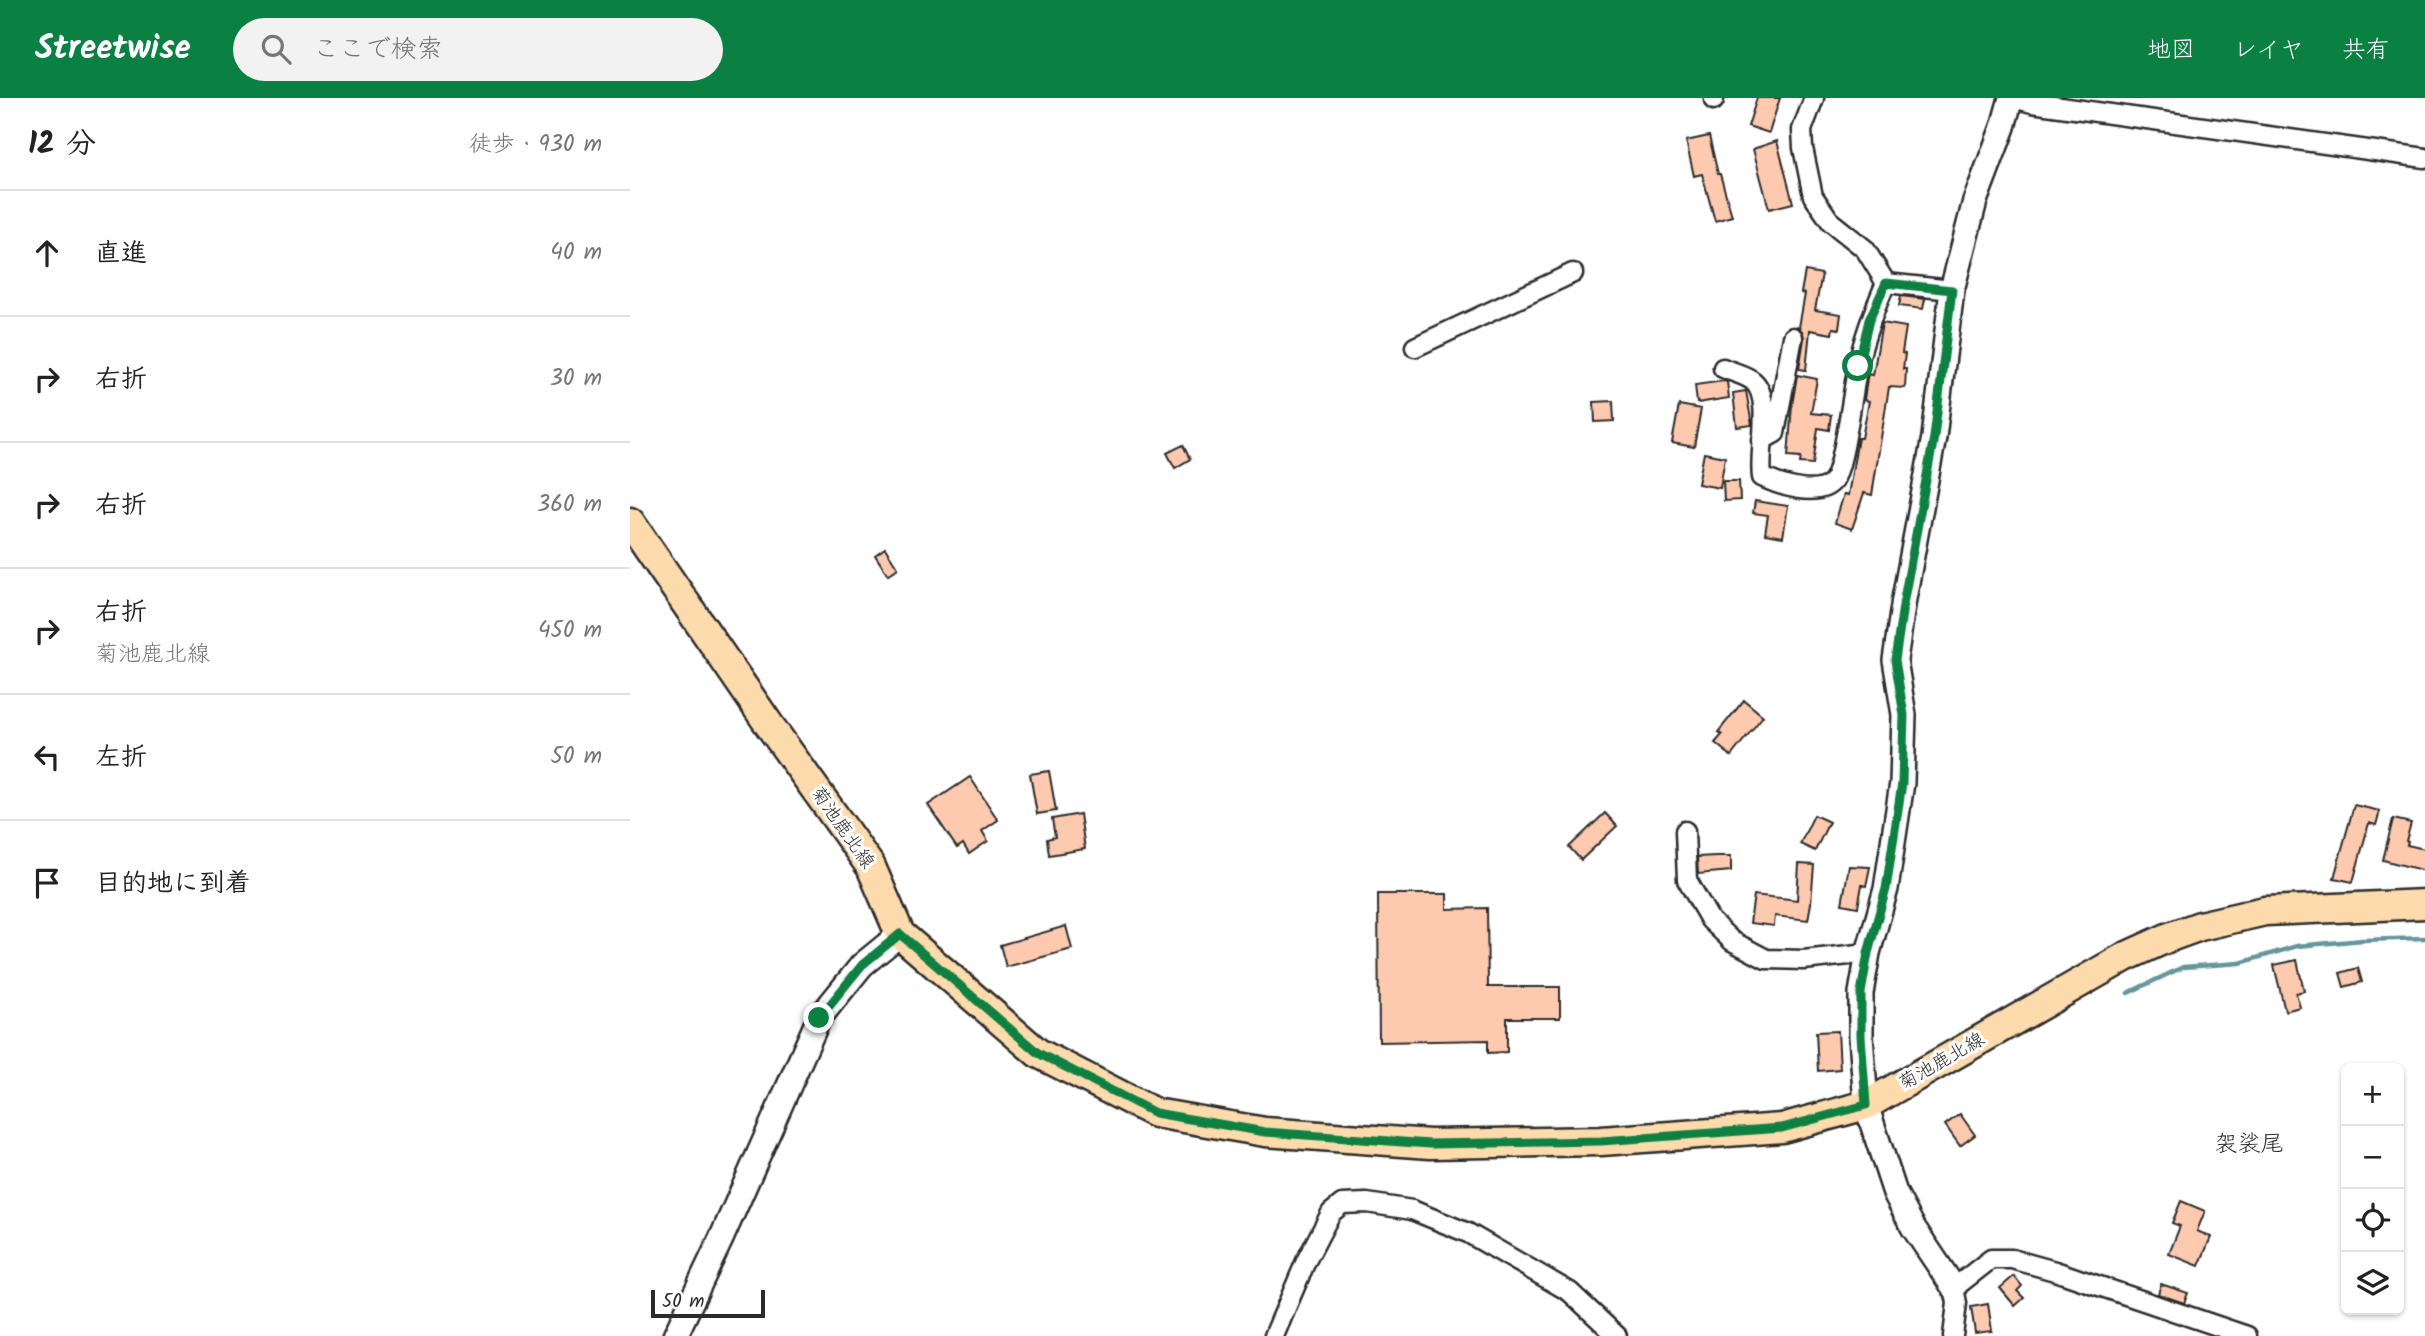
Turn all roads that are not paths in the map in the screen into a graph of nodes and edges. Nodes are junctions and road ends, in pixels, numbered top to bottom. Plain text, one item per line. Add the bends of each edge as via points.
1 (1814, 98) edge
2 (2012, 98) edge
3 (2425, 158) edge
4 (1573, 273) dead end
5 (1886, 283) junction
6 (1952, 290) junction
7 (1793, 337) dead end
8 (1415, 347) dead end
9 (1723, 368) dead end
10 (1762, 440) junction
11 (630, 522) edge
12 (1685, 831) dead end
13 (2425, 904) edge
14 (900, 934) junction
15 (1868, 953) junction
16 (1866, 1105) junction
17 (1954, 1288) junction
18 (675, 1336) edge
19 (1274, 1336) edge
20 (1617, 1336) edge
21 (1953, 1336) edge
22 (2247, 1336) edge

1 - 5 street via 1802,130 1813,196 1831,222 1865,249
2 - 3 street
2 - 6 street via 1975,201
4 - 8 street
5 - 6 street
5 - 10 street via 1869,320 1834,480 1823,488 1803,489 1762,477
6 - 15 street via 1934,437 1895,660 1904,715 1902,783 1886,889
7 - 10 street via 1775,433
9 - 10 street via 1754,382 1759,390
11 - 14 main road, 菊池鹿北線 via 871,867
12 - 15 street via 1687,880 1710,920 1732,941 1766,959
13 - 16 main road, 菊池鹿北線 via 2264,911 2200,926 2125,957
14 - 16 main road, 菊池鹿北線 via 1038,1053 1155,1113 1265,1132 1430,1144 1601,1141 1782,1128
14 - 18 street via 862,965 819,1018
15 - 16 street via 1861,993
16 - 17 street via 1895,1193
17 - 21 street
17 - 22 street via 1991,1259 2012,1259
19 - 20 street via 1331,1213 1342,1204 1367,1203 1412,1210 1468,1233 1570,1292

